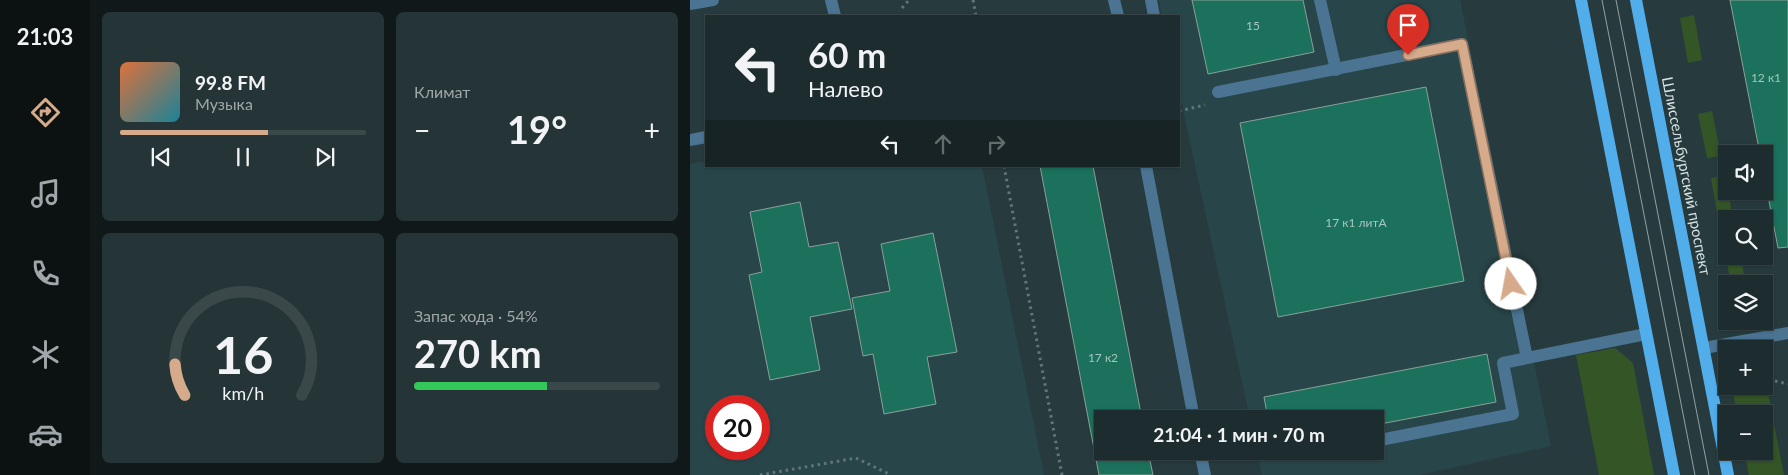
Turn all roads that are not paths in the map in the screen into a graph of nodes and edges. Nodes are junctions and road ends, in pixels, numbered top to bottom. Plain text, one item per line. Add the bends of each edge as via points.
1 (713, 0) edge
2 (831, 0) edge
3 (1114, 0) edge
4 (1151, 0) edge
5 (1320, 0) edge
6 (1581, 0) edge
7 (1636, 0) edge
8 (690, 4) edge
9 (834, 15) edge
10 (1118, 15) edge
11 (1154, 15) edge
12 (1336, 70) junction
13 (1218, 92) road end
14 (705, 137) edge
15 (690, 140) edge
16 (1146, 167) edge
17 (1788, 333) edge
18 (1646, 334) junction
19 (1704, 348) junction
20 (1527, 358) junction
21 (1192, 410) edge
22 (1384, 439) edge
23 (1202, 460) edge
24 (1205, 475) edge
25 (1674, 475) edge
26 (1728, 475) edge

1 - 8 lane
2 - 9 lane
3 - 10 lane
4 - 11 lane
5 - 12 lane
6 - 18 main road
7 - 19 main road, Шлиссельбургский проспект
12 - 13 lane
12 - 20 lane via 1462,44
14 - 15 lane
16 - 21 lane
17 - 19 lane
18 - 20 lane
18 - 25 main road
19 - 26 main road, Шлиссельбургский проспект
20 - 22 lane via 1503,363 1513,414
23 - 24 lane

